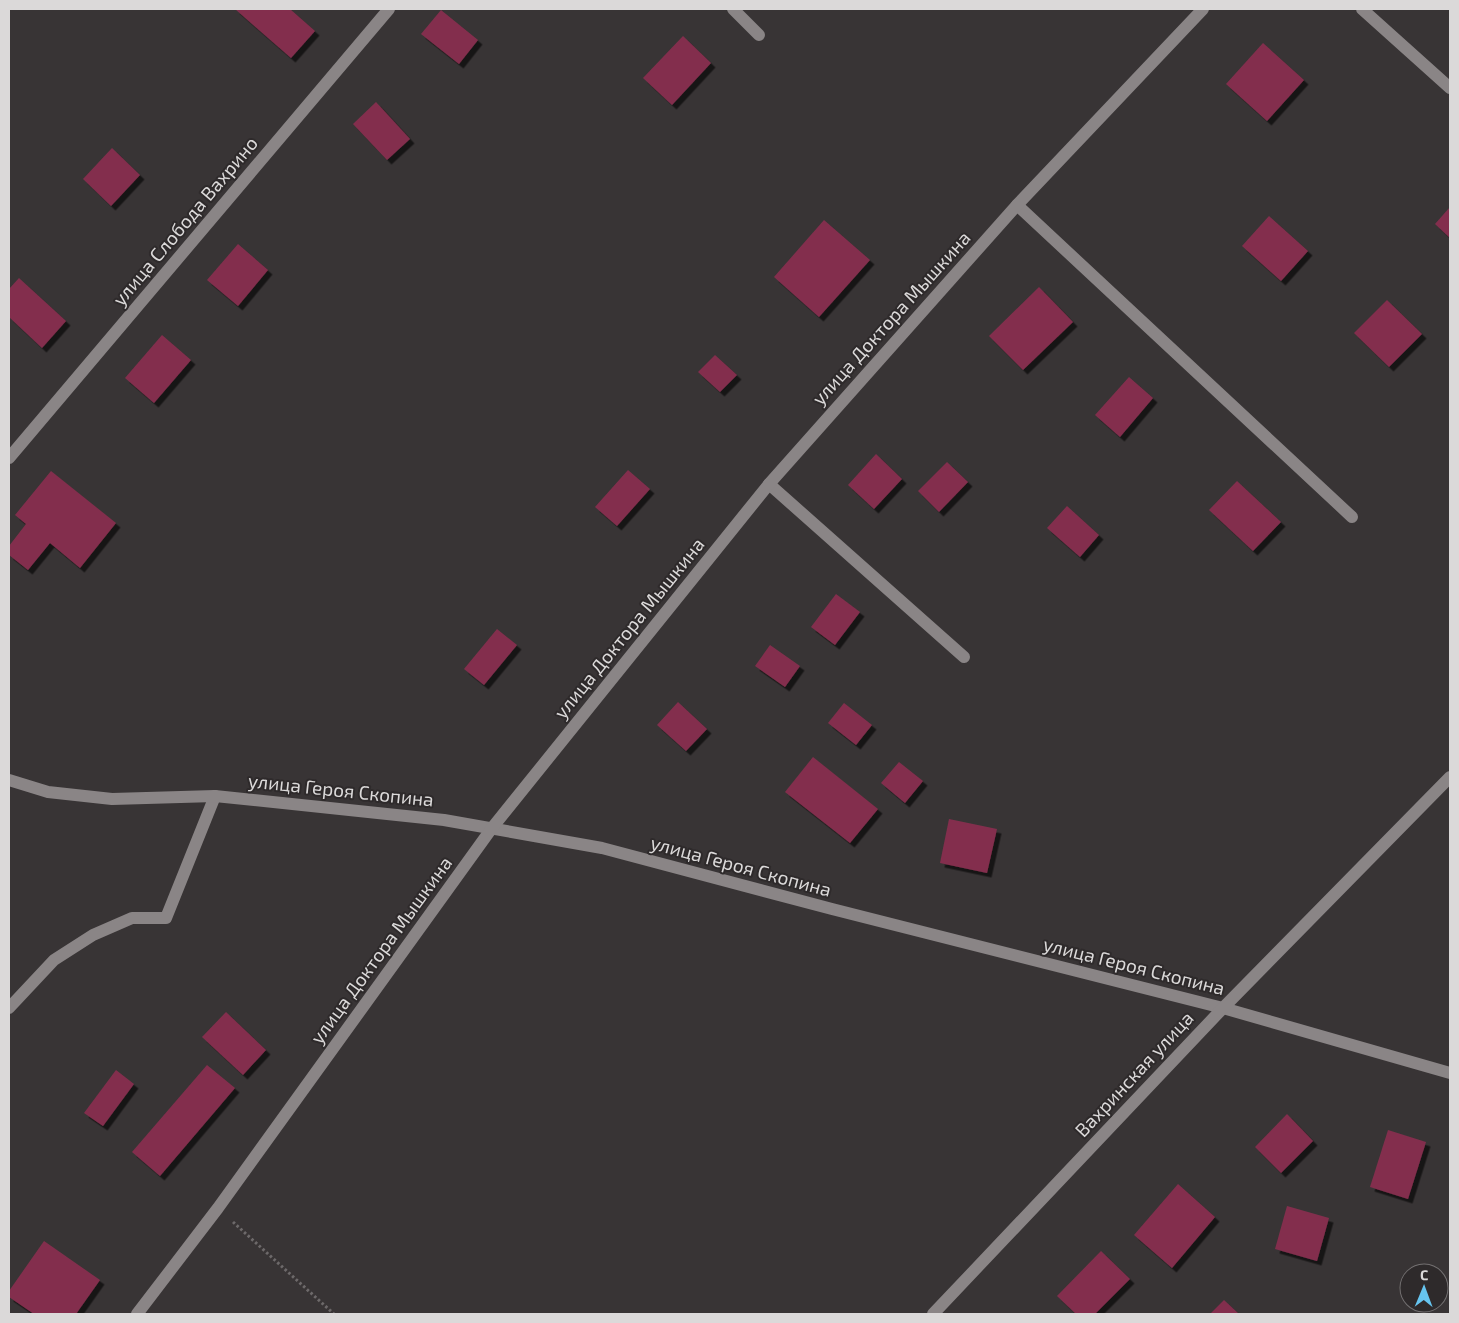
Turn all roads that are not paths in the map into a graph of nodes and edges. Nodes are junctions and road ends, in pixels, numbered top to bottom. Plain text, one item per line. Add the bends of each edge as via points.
1 (389, 9) edge
2 (733, 9) edge
3 (1203, 9) edge
4 (1362, 9) edge
5 (758, 35) dead end
6 (1450, 88) edge
7 (1017, 205) junction
8 (9, 458) edge
9 (769, 484) junction
10 (1352, 517) dead end
11 (964, 657) dead end
12 (1450, 777) edge
13 (9, 780) edge
14 (215, 796) junction
15 (492, 828) junction
16 (9, 1008) edge
17 (1223, 1008) junction
18 (1450, 1073) edge
19 (137, 1314) edge
20 (932, 1314) edge

1 - 8 street, улица Слобода Вахрино
2 - 5 street
3 - 7 street, улица Доктора Мышкина
4 - 6 street
7 - 9 street, улица Доктора Мышкина
7 - 10 street
9 - 11 street
9 - 15 street, улица Доктора Мышкина
12 - 17 street, Вахринская улица
13 - 14 street, улица Героя Скопина via 48,792 112,799
14 - 15 street, улица Героя Скопина
14 - 16 street via 166,918 132,918 93,935 54,960
15 - 17 street, улица Героя Скопина via 602,848
15 - 19 street, улица Доктора Мышкина via 218,1208
17 - 18 street, улица Героя Скопина
17 - 20 street, Вахринская улица

